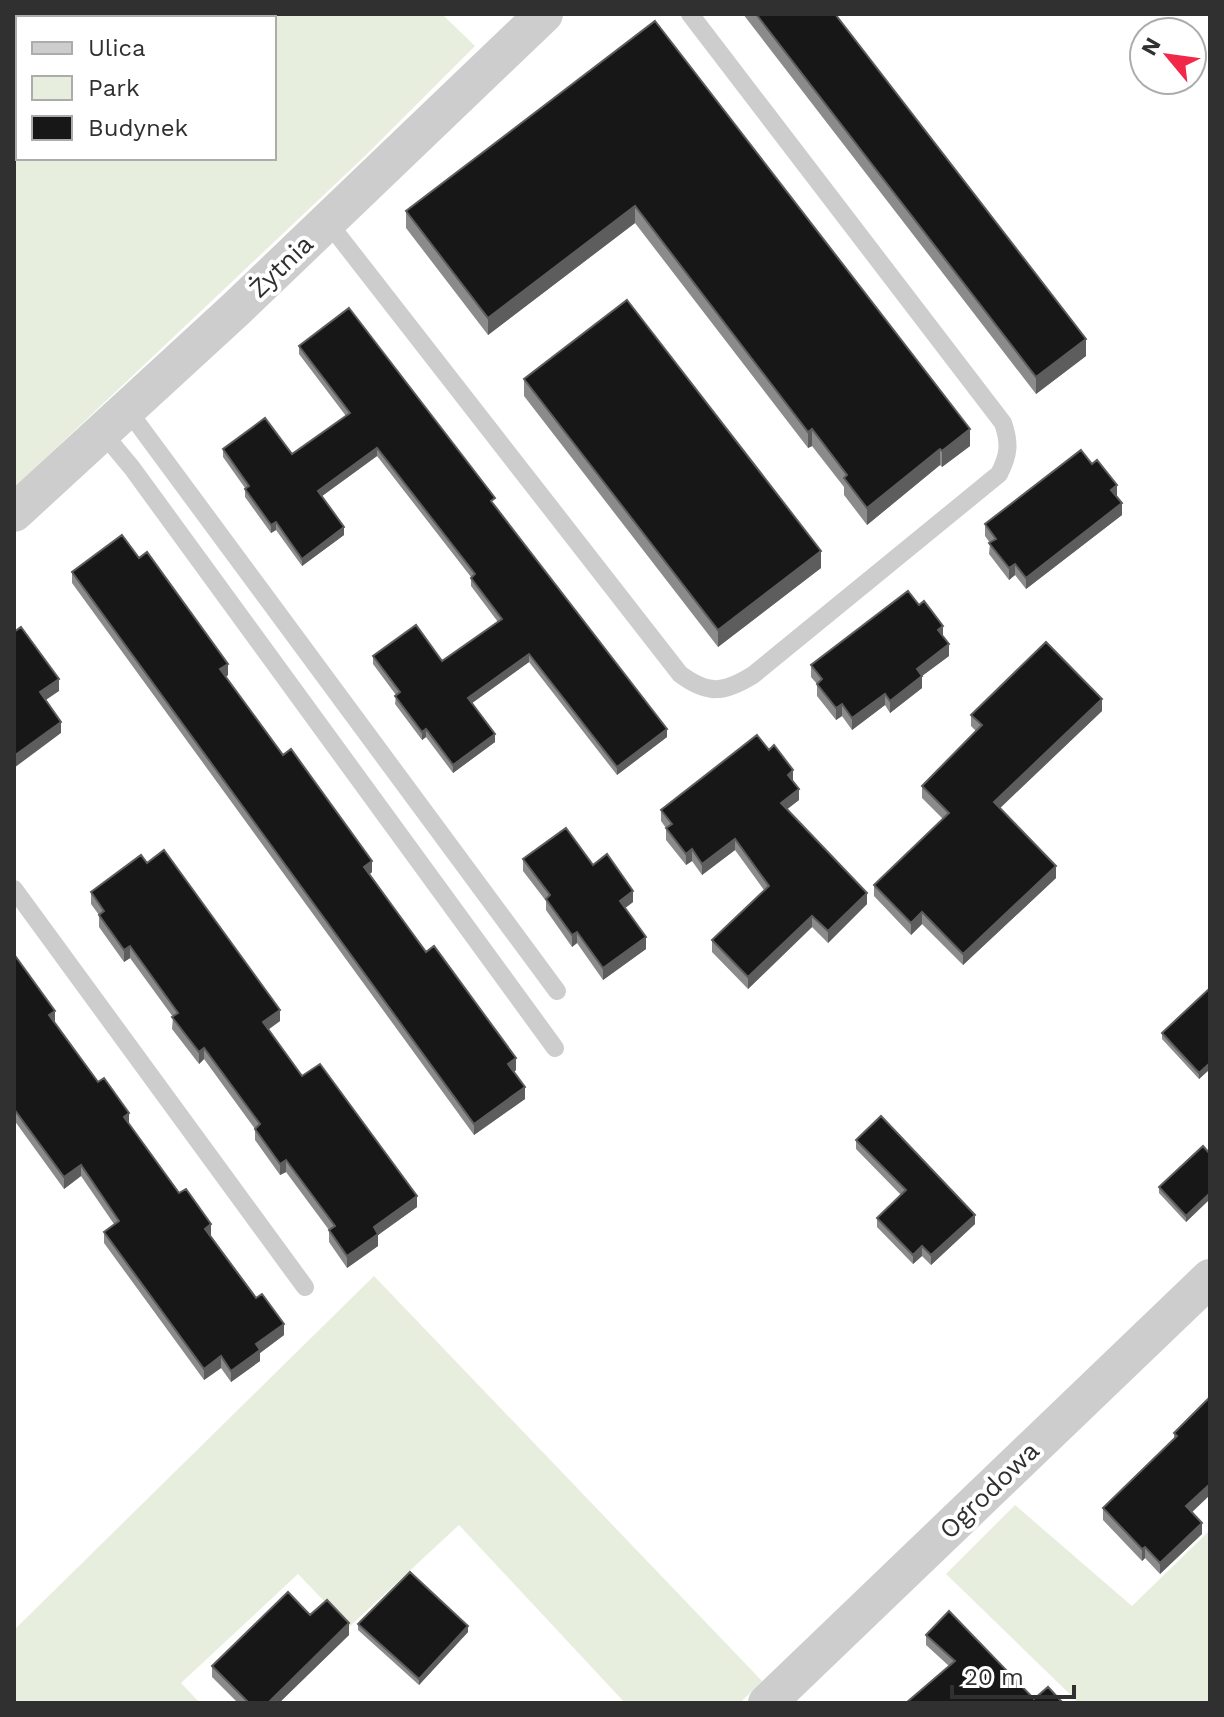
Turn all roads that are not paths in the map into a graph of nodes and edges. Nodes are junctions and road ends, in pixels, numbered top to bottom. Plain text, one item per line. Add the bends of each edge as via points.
1 (544, 14) edge
2 (690, 14) edge
3 (327, 221) junction
4 (114, 421) junction
5 (14, 513) edge
6 (14, 889) edge
7 (557, 991) dead end
8 (555, 1048) dead end
9 (1210, 1278) edge
10 (305, 1287) dead end
11 (767, 1703) edge

1 - 3 street, Żytnia
2 - 3 lane via 989,404 1009,438 999,474 734,686 696,686 680,674
3 - 4 street, Żytnia
4 - 5 street, Żytnia
4 - 7 lane
4 - 8 lane via 132,468
6 - 10 lane
9 - 11 street, Ogrodowa

